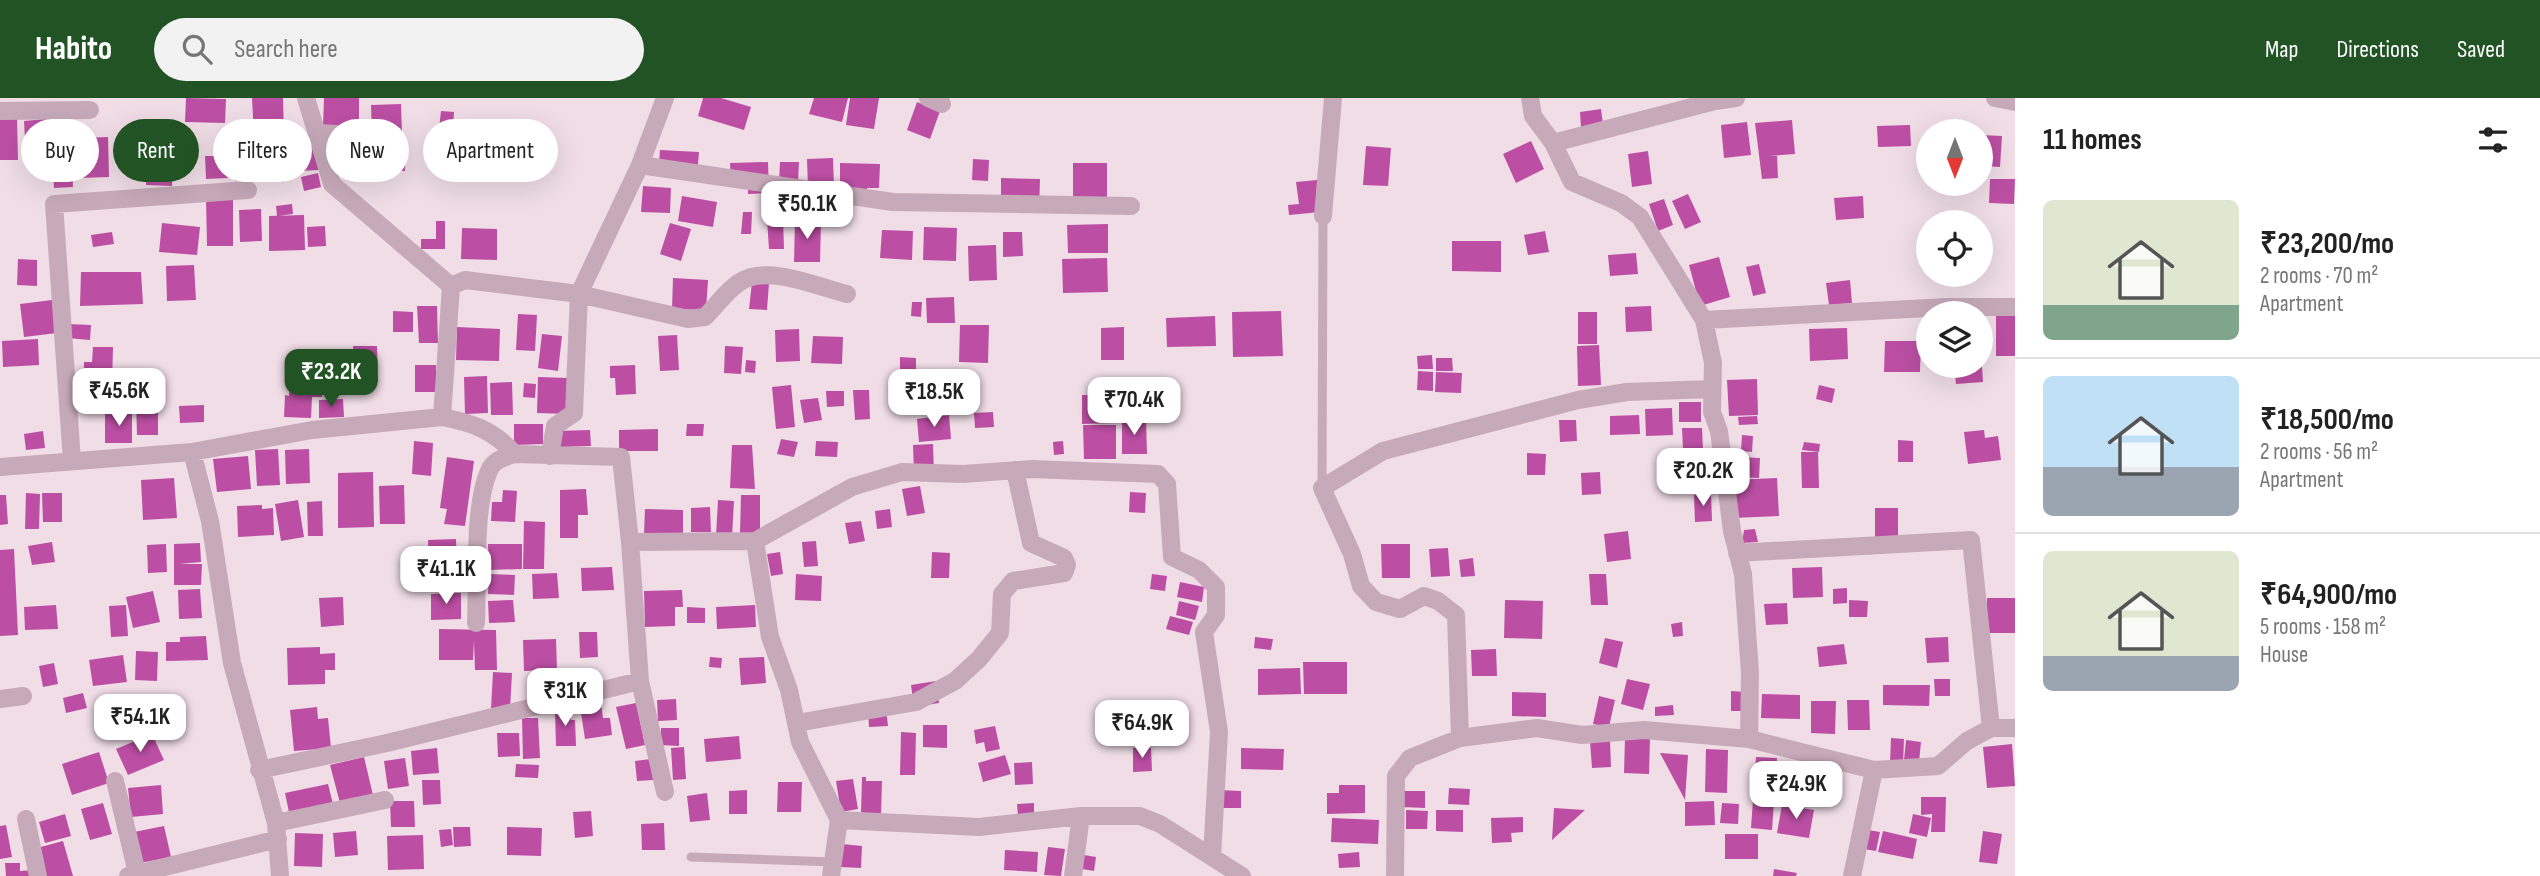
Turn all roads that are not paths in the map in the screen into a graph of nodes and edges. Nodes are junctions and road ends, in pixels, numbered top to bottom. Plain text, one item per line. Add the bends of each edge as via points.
1 (306, 98) edge
2 (666, 98) edge
3 (1333, 98) edge
4 (1530, 98) edge
5 (1736, 98) edge
6 (1996, 98) edge
7 (2015, 102) edge
8 (90, 110) dead end
9 (0, 111) edge
10 (319, 133) junction
11 (326, 133) edge
12 (1553, 142) junction
13 (640, 165) junction
14 (248, 190) dead end
15 (1131, 206) dead end
16 (1323, 216) joint
17 (451, 286) junction
18 (579, 294) junction
19 (847, 294) dead end
20 (2015, 307) edge
21 (1704, 320) junction
22 (1712, 388) junction
23 (442, 417) junction
24 (192, 452) junction
25 (515, 454) junction
26 (550, 456) junction
27 (72, 461) junction
28 (0, 467) edge
29 (1015, 470) junction
30 (1322, 488) junction
31 (755, 541) junction
32 (630, 542) junction
33 (1737, 553) junction
34 (476, 623) dead end
35 (640, 681) junction
36 (23, 696) dead end
37 (0, 699) edge
38 (797, 723) junction
39 (1991, 728) junction
40 (2015, 728) edge
41 (1460, 738) junction
42 (1749, 739) junction
43 (259, 770) junction
44 (1874, 770) junction
45 (115, 781) dead end
46 (665, 792) dead end
47 (385, 800) dead end
48 (1081, 816) junction
49 (26, 819) dead end
50 (839, 820) junction
51 (277, 831) junction
52 (691, 857) dead end
53 (1212, 857) junction
54 (832, 869) edge
55 (133, 875) edge
56 (38, 876) edge
57 (279, 876) edge
58 (1073, 876) edge
59 (1242, 876) edge
60 (1395, 876) edge
61 (1852, 876) edge

1 - 10 street
2 - 13 street
3 - 16 street
4 - 12 street via 1533,116
5 - 12 street
6 - 7 street
8 - 9 street
10 - 11 street
10 - 17 street via 332,184
12 - 21 street via 1572,182 1621,203 1640,217
13 - 15 street via 893,202
13 - 18 street
14 - 27 street via 54,204
16 - 30 lane
17 - 18 street via 465,279
17 - 23 street
18 - 19 street via 688,318 705,317 740,282 757,275
18 - 26 street via 574,413 555,426
20 - 21 street
21 - 22 street via 1713,363
22 - 30 street via 1627,392 1578,400 1383,451
22 - 33 street via 1712,412 1719,431
23 - 24 street via 312,430
23 - 25 street via 474,423 499,436
24 - 27 street
24 - 43 street via 210,521 232,663
25 - 26 street
25 - 34 street via 499,459 489,469 481,501
26 - 32 street via 621,457
27 - 28 street
29 - 31 street via 902,472 852,487
29 - 38 street via 1031,543 1064,558 1064,573 1013,581 1002,594 1000,633 955,681 916,702
29 - 53 street via 1138,471 1158,474 1167,484 1172,557 1199,570 1216,587 1216,615 1204,632 1219,732
30 - 41 street via 1361,586 1376,603 1400,608 1424,596 1456,615
31 - 32 street
31 - 38 street via 770,637
32 - 35 street
33 - 39 street via 1971,540
33 - 42 street via 1748,635
35 - 43 street
35 - 46 street
36 - 37 street
38 - 50 street via 800,742
39 - 40 street
39 - 44 street via 1938,765
41 - 42 street via 1537,728 1583,735 1644,730
41 - 60 street via 1410,758 1396,776
42 - 44 street
43 - 51 street
44 - 61 street
45 - 55 street
47 - 51 street
48 - 50 street via 979,827
48 - 53 street via 1140,816
48 - 58 street
49 - 56 street
50 - 54 street
51 - 55 street
51 - 57 street
52 - 54 lane
53 - 59 street

